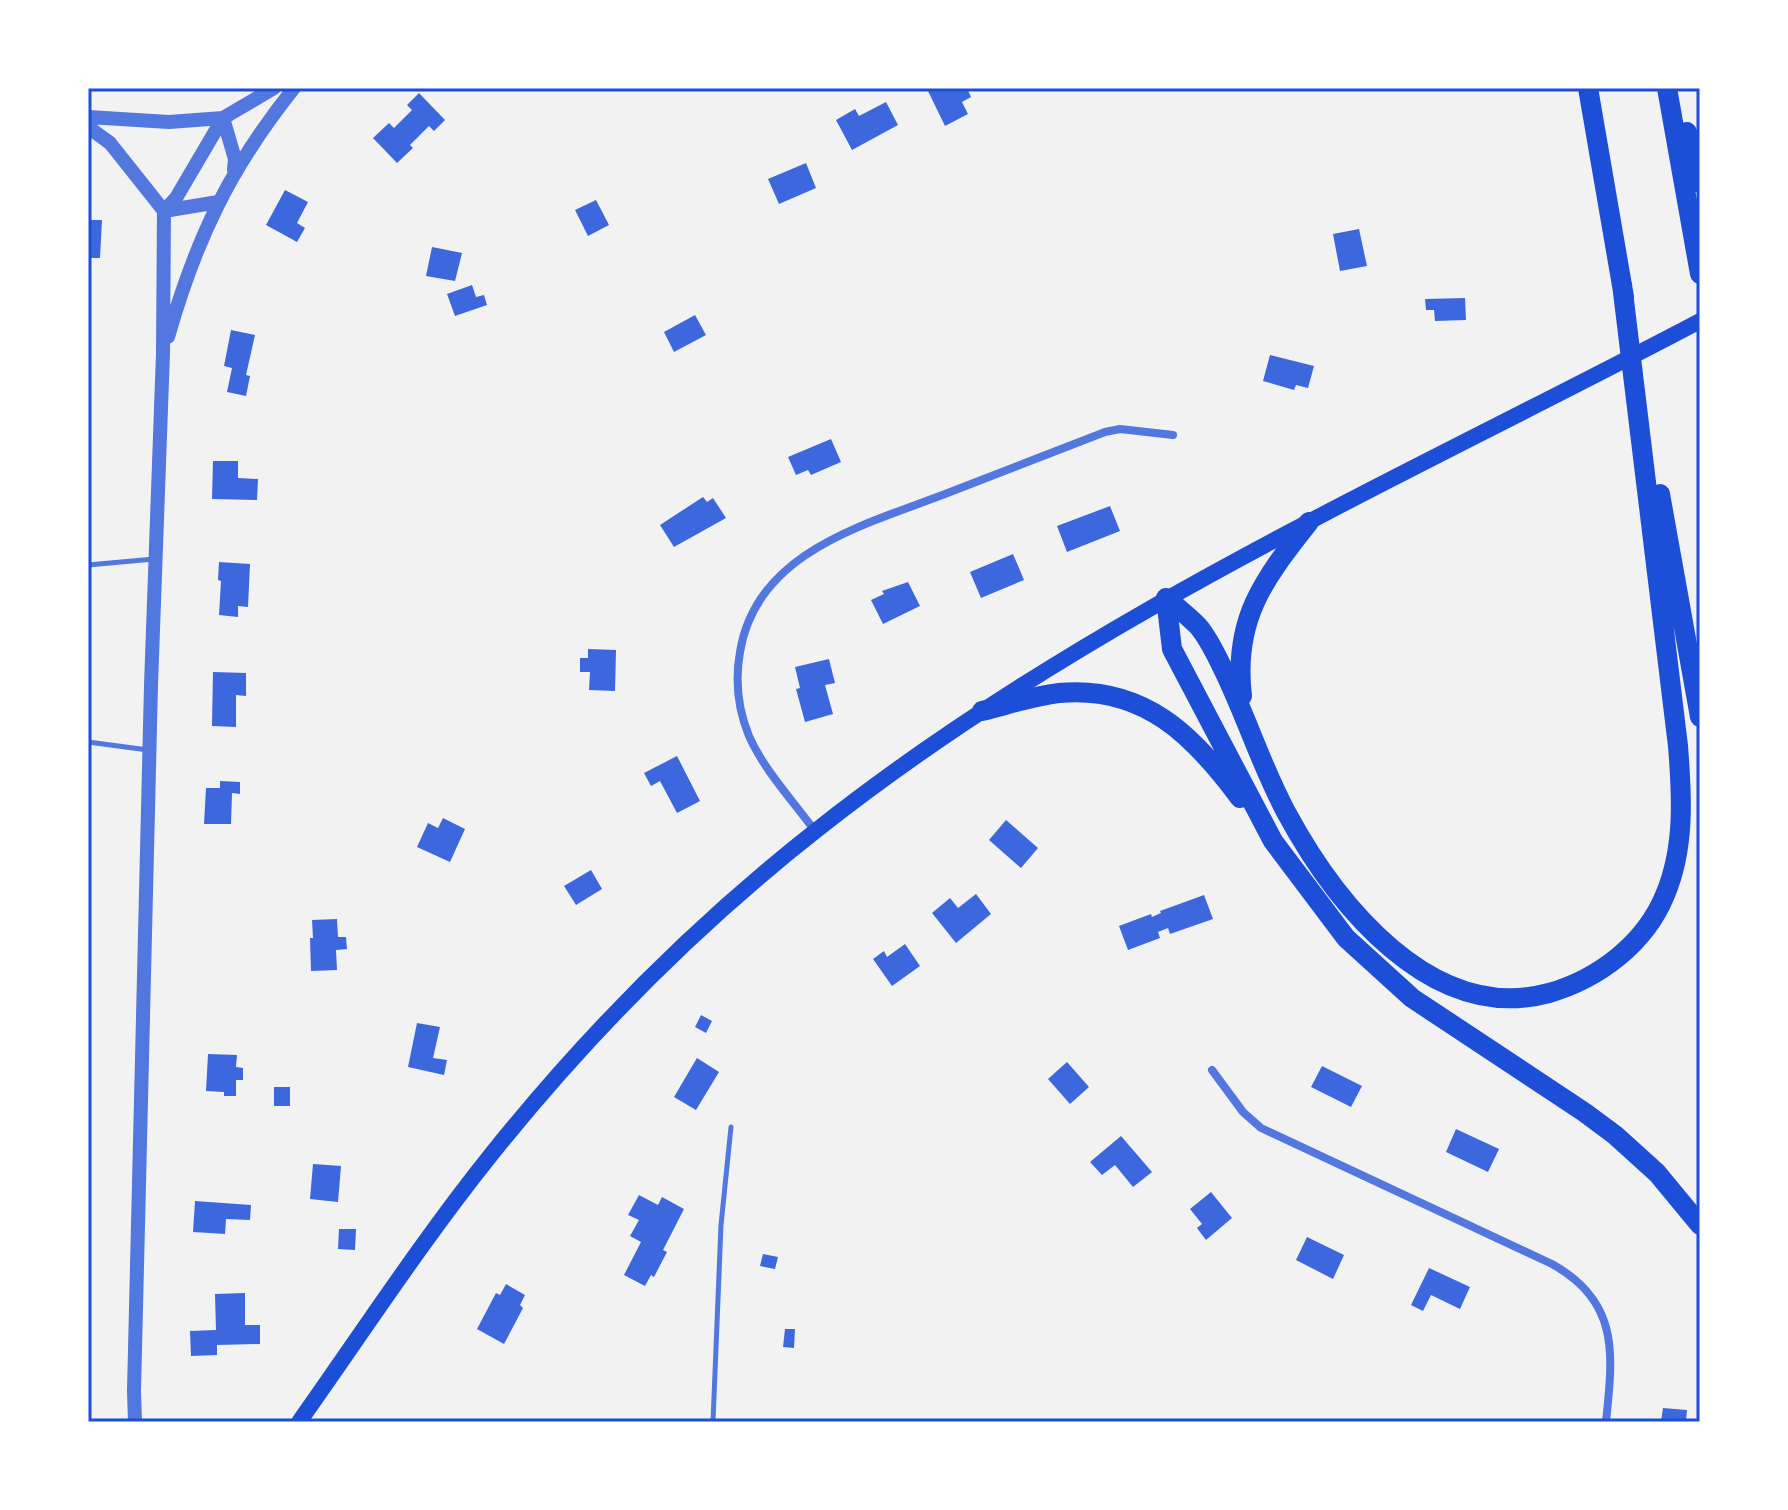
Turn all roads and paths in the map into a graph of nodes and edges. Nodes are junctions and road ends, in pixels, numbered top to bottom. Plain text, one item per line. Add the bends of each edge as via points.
1 (274, 88) edge
2 (294, 88) edge
3 (1588, 88) edge
4 (1667, 88) edge
5 (1675, 88) edge
6 (88, 117) edge
7 (223, 118) junction
8 (88, 127) edge
9 (233, 175) junction
10 (1700, 183) edge
11 (218, 202) junction
12 (164, 211) junction
13 (1700, 274) edge
14 (1622, 284) junction
15 (1700, 321) edge
16 (163, 353) junction
17 (1173, 435) dead end
18 (1309, 522) junction
19 (155, 559) junction
20 (88, 565) edge
21 (1166, 598) junction
22 (982, 711) junction
23 (1244, 712) junction
24 (1700, 717) edge
25 (88, 742) edge
26 (149, 751) junction
27 (815, 831) junction
28 (1273, 841) junction
29 (1212, 1070) dead end
30 (731, 1127) dead end
31 (1700, 1225) edge
32 (135, 1422) edge
33 (299, 1422) edge
34 (713, 1422) edge
35 (1606, 1422) edge

1 - 7 street
2 - 9 street
3 - 14 highway
4 - 13 highway
5 - 10 highway
6 - 7 street via 169,122
7 - 9 street via 235,159
7 - 12 street
8 - 12 street via 110,143
9 - 11 street
11 - 12 street
11 - 16 street via 186,274
12 - 16 street
14 - 23 highway via 1681,792 1669,885 1633,943 1572,986 1536,996 1481,995 1430,978 1380,936 1322,868 1285,811
14 - 24 highway
15 - 18 main road
16 - 19 street
17 - 27 street via 1105,432 825,543 778,576 755,607 741,643 739,700 758,753
18 - 21 main road
18 - 23 highway via 1276,564 1249,616 1239,658
19 - 20 lane
19 - 26 street
21 - 22 main road
21 - 23 highway via 1207,639
21 - 28 highway via 1172,649
22 - 27 main road
22 - 28 highway via 1076,692 1142,707 1200,747
25 - 26 lane
26 - 32 street
27 - 33 main road via 674,957 558,1076 447,1211
28 - 31 highway via 1346,938 1387,977 1615,1135 1657,1173
29 - 35 street via 1261,1128 1552,1264 1578,1282 1598,1308 1610,1337
30 - 34 lane via 721,1225

